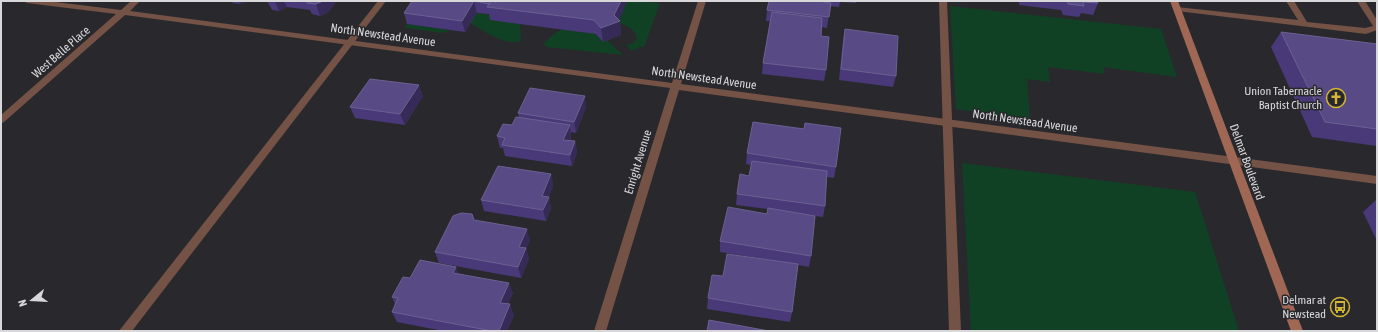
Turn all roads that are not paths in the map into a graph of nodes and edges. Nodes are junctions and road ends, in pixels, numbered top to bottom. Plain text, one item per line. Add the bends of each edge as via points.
1 (27, 1) edge
2 (136, 1) edge
3 (382, 1) edge
4 (702, 1) edge
5 (943, 1) edge
6 (1290, 1) edge
7 (1361, 1) edge
8 (1175, 5) edge
9 (123, 12) junction
10 (1304, 24) junction
11 (1377, 26) edge
12 (349, 43) junction
13 (675, 86) junction
14 (1, 120) edge
15 (948, 123) junction
16 (1233, 161) junction
17 (1377, 180) edge
18 (125, 331) edge
19 (600, 331) edge
20 (956, 331) edge
21 (1297, 331) edge

1 - 9 street, North Newstead Avenue
2 - 9 street, West Belle Place
3 - 12 street
4 - 13 street, Enright Avenue
5 - 15 street
6 - 10 street
7 - 11 street
8 - 10 street
8 - 16 main road, Delmar Boulevard
9 - 12 street, North Newstead Avenue
9 - 14 street, West Belle Place
10 - 11 street via 1366,31
12 - 13 street, North Newstead Avenue
12 - 18 street
13 - 15 street, North Newstead Avenue
13 - 19 street, Enright Avenue
15 - 16 street, North Newstead Avenue
15 - 20 street
16 - 17 street, North Newstead Avenue
16 - 21 main road, Delmar Boulevard

